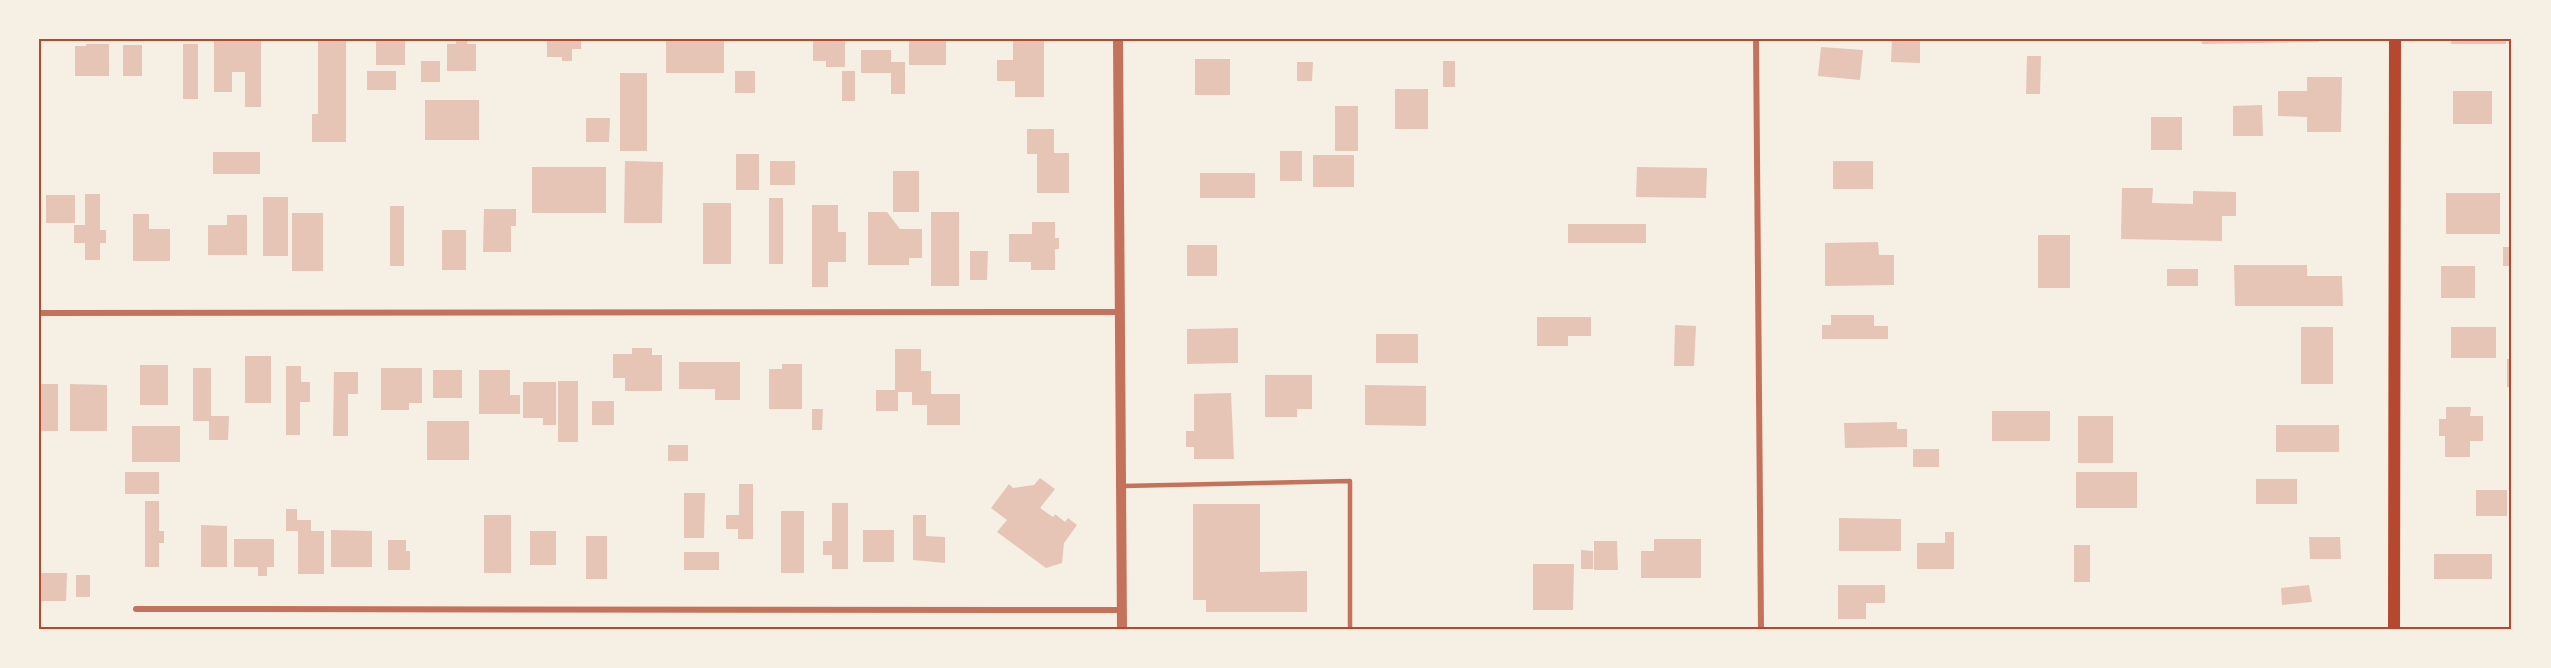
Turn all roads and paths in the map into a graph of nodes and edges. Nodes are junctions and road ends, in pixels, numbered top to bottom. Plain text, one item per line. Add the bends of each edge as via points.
1 (1118, 39) edge
2 (1756, 39) edge
3 (2395, 39) edge
4 (1120, 312) junction
5 (39, 313) edge
6 (1121, 486) junction
7 (136, 609) dead end
8 (1121, 610) junction
9 (1122, 629) edge
10 (1350, 629) edge
11 (1761, 629) edge
12 (2394, 629) edge

1 - 4 street
2 - 11 street
3 - 12 main road
4 - 5 street
4 - 6 street
6 - 8 street
6 - 10 lane via 1350,481
7 - 8 street
8 - 9 street

